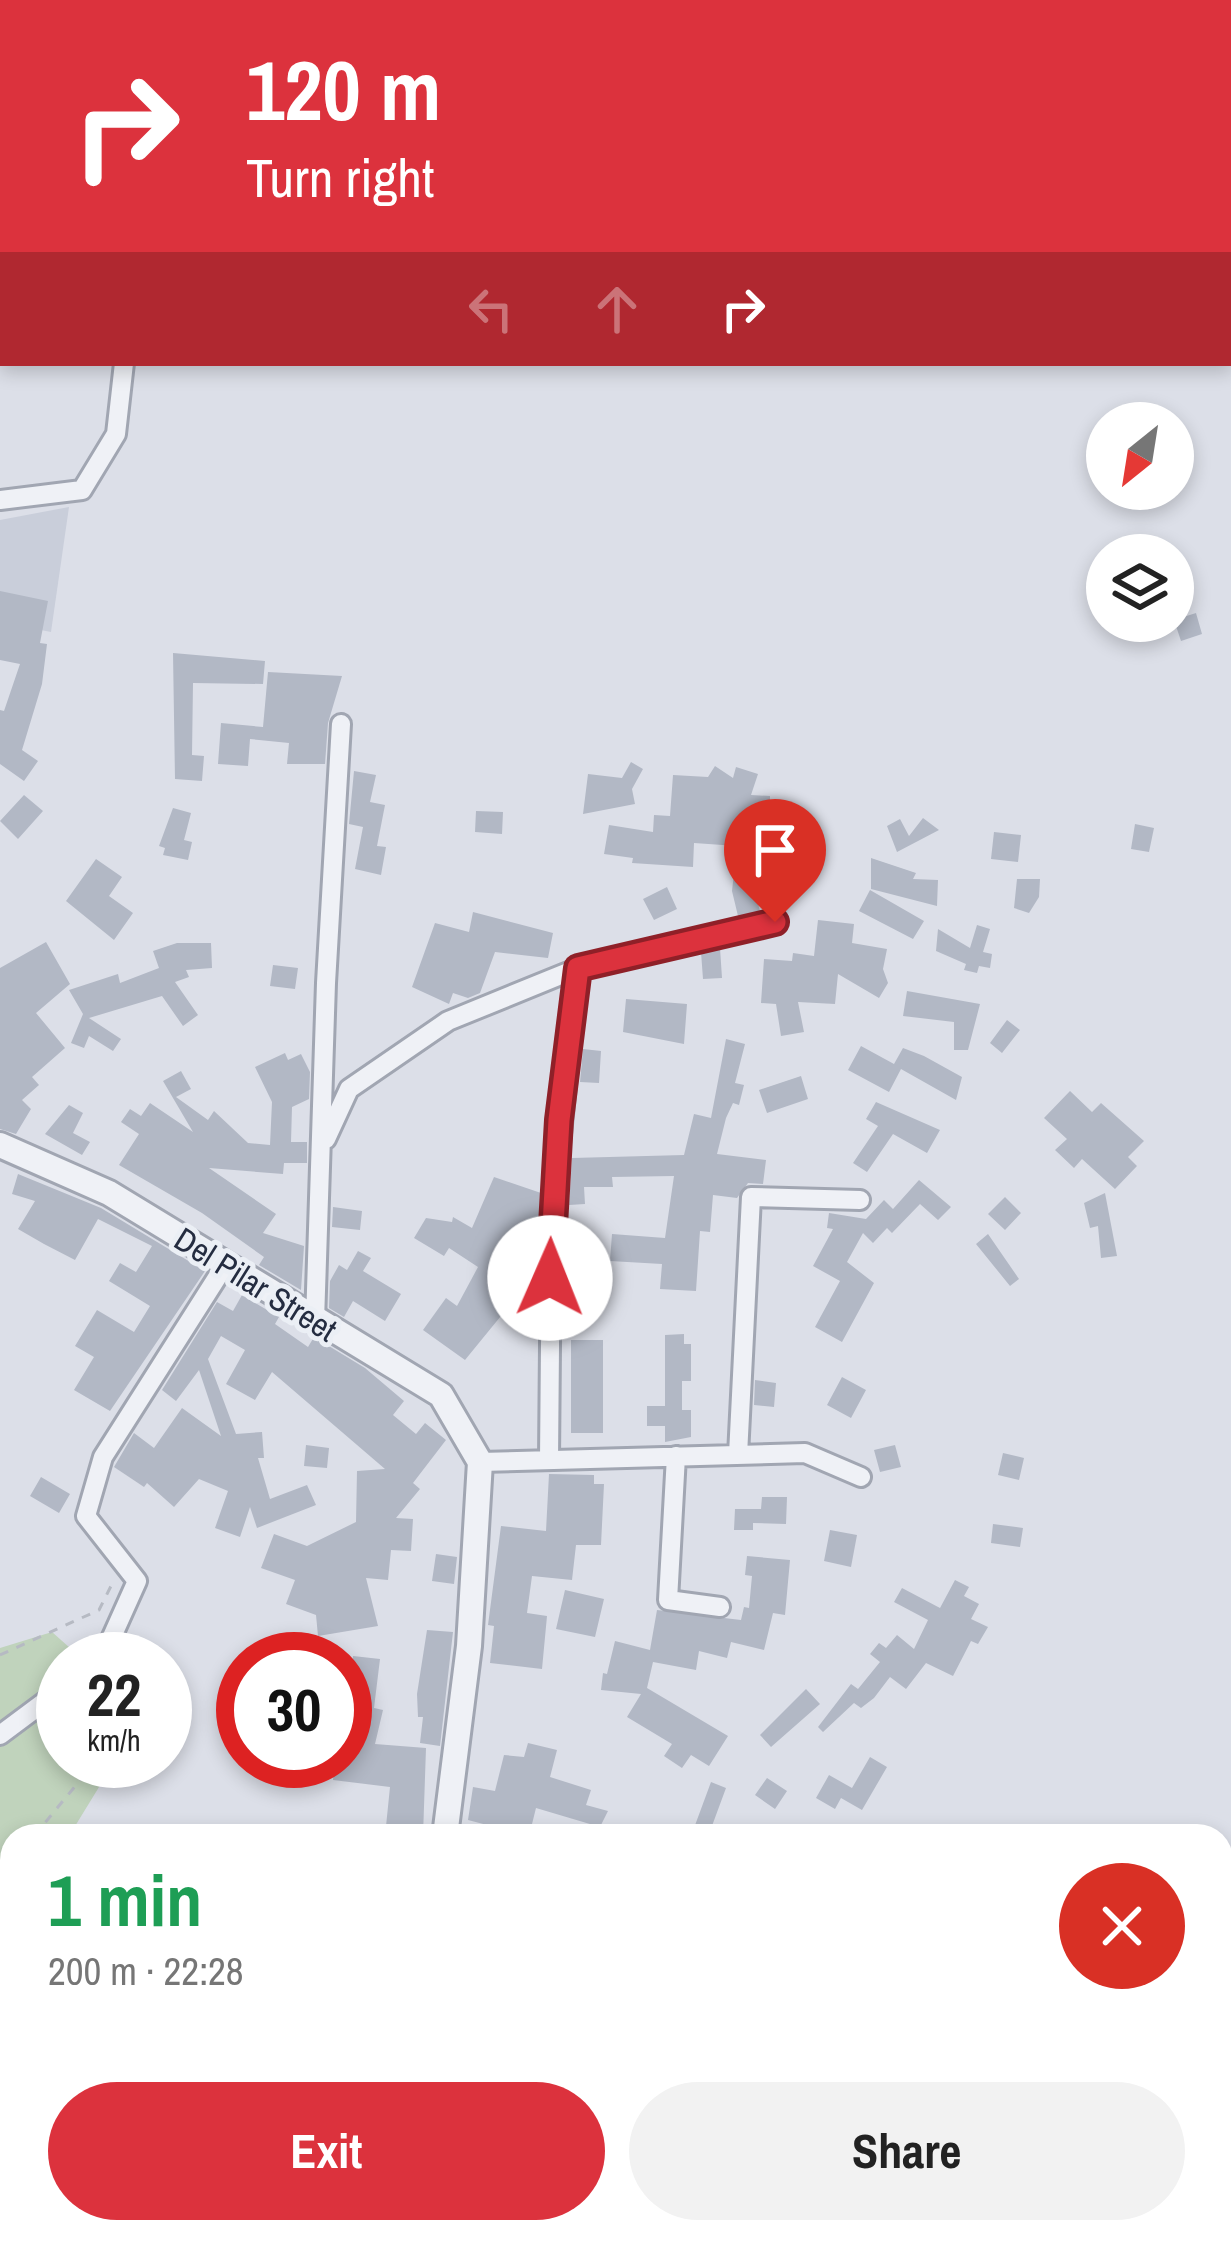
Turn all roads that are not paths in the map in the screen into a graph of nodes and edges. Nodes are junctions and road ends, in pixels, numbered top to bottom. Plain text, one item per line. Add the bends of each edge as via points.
1 (124, 366) edge
2 (0, 500) edge
3 (341, 724) dead end
4 (775, 922) dead end
5 (578, 968) junction
6 (0, 1145) edge
7 (322, 1149) junction
8 (860, 1200) dead end
9 (225, 1265) junction
10 (316, 1321) junction
11 (738, 1455) junction
12 (676, 1456) junction
13 (549, 1460) junction
14 (480, 1462) junction
15 (861, 1477) dead end
16 (720, 1607) dead end
17 (114, 1632) edge
18 (36, 1708) edge
19 (0, 1735) edge
20 (448, 1824) edge

1 - 2 street via 116,434 82,490
3 - 7 street
4 - 5 street
5 - 7 street via 448,1021 349,1089
5 - 13 street via 551,1232
6 - 9 street, Del Pilar Street via 109,1193
7 - 10 street
8 - 11 street via 751,1197
9 - 10 street, Del Pilar Street
9 - 17 street via 103,1457 86,1516 137,1581
10 - 14 street, Del Pilar Street via 441,1395
11 - 12 street
11 - 15 street via 805,1454
12 - 13 street
12 - 16 street via 668,1600
13 - 14 street
14 - 20 street via 470,1646
18 - 19 street

